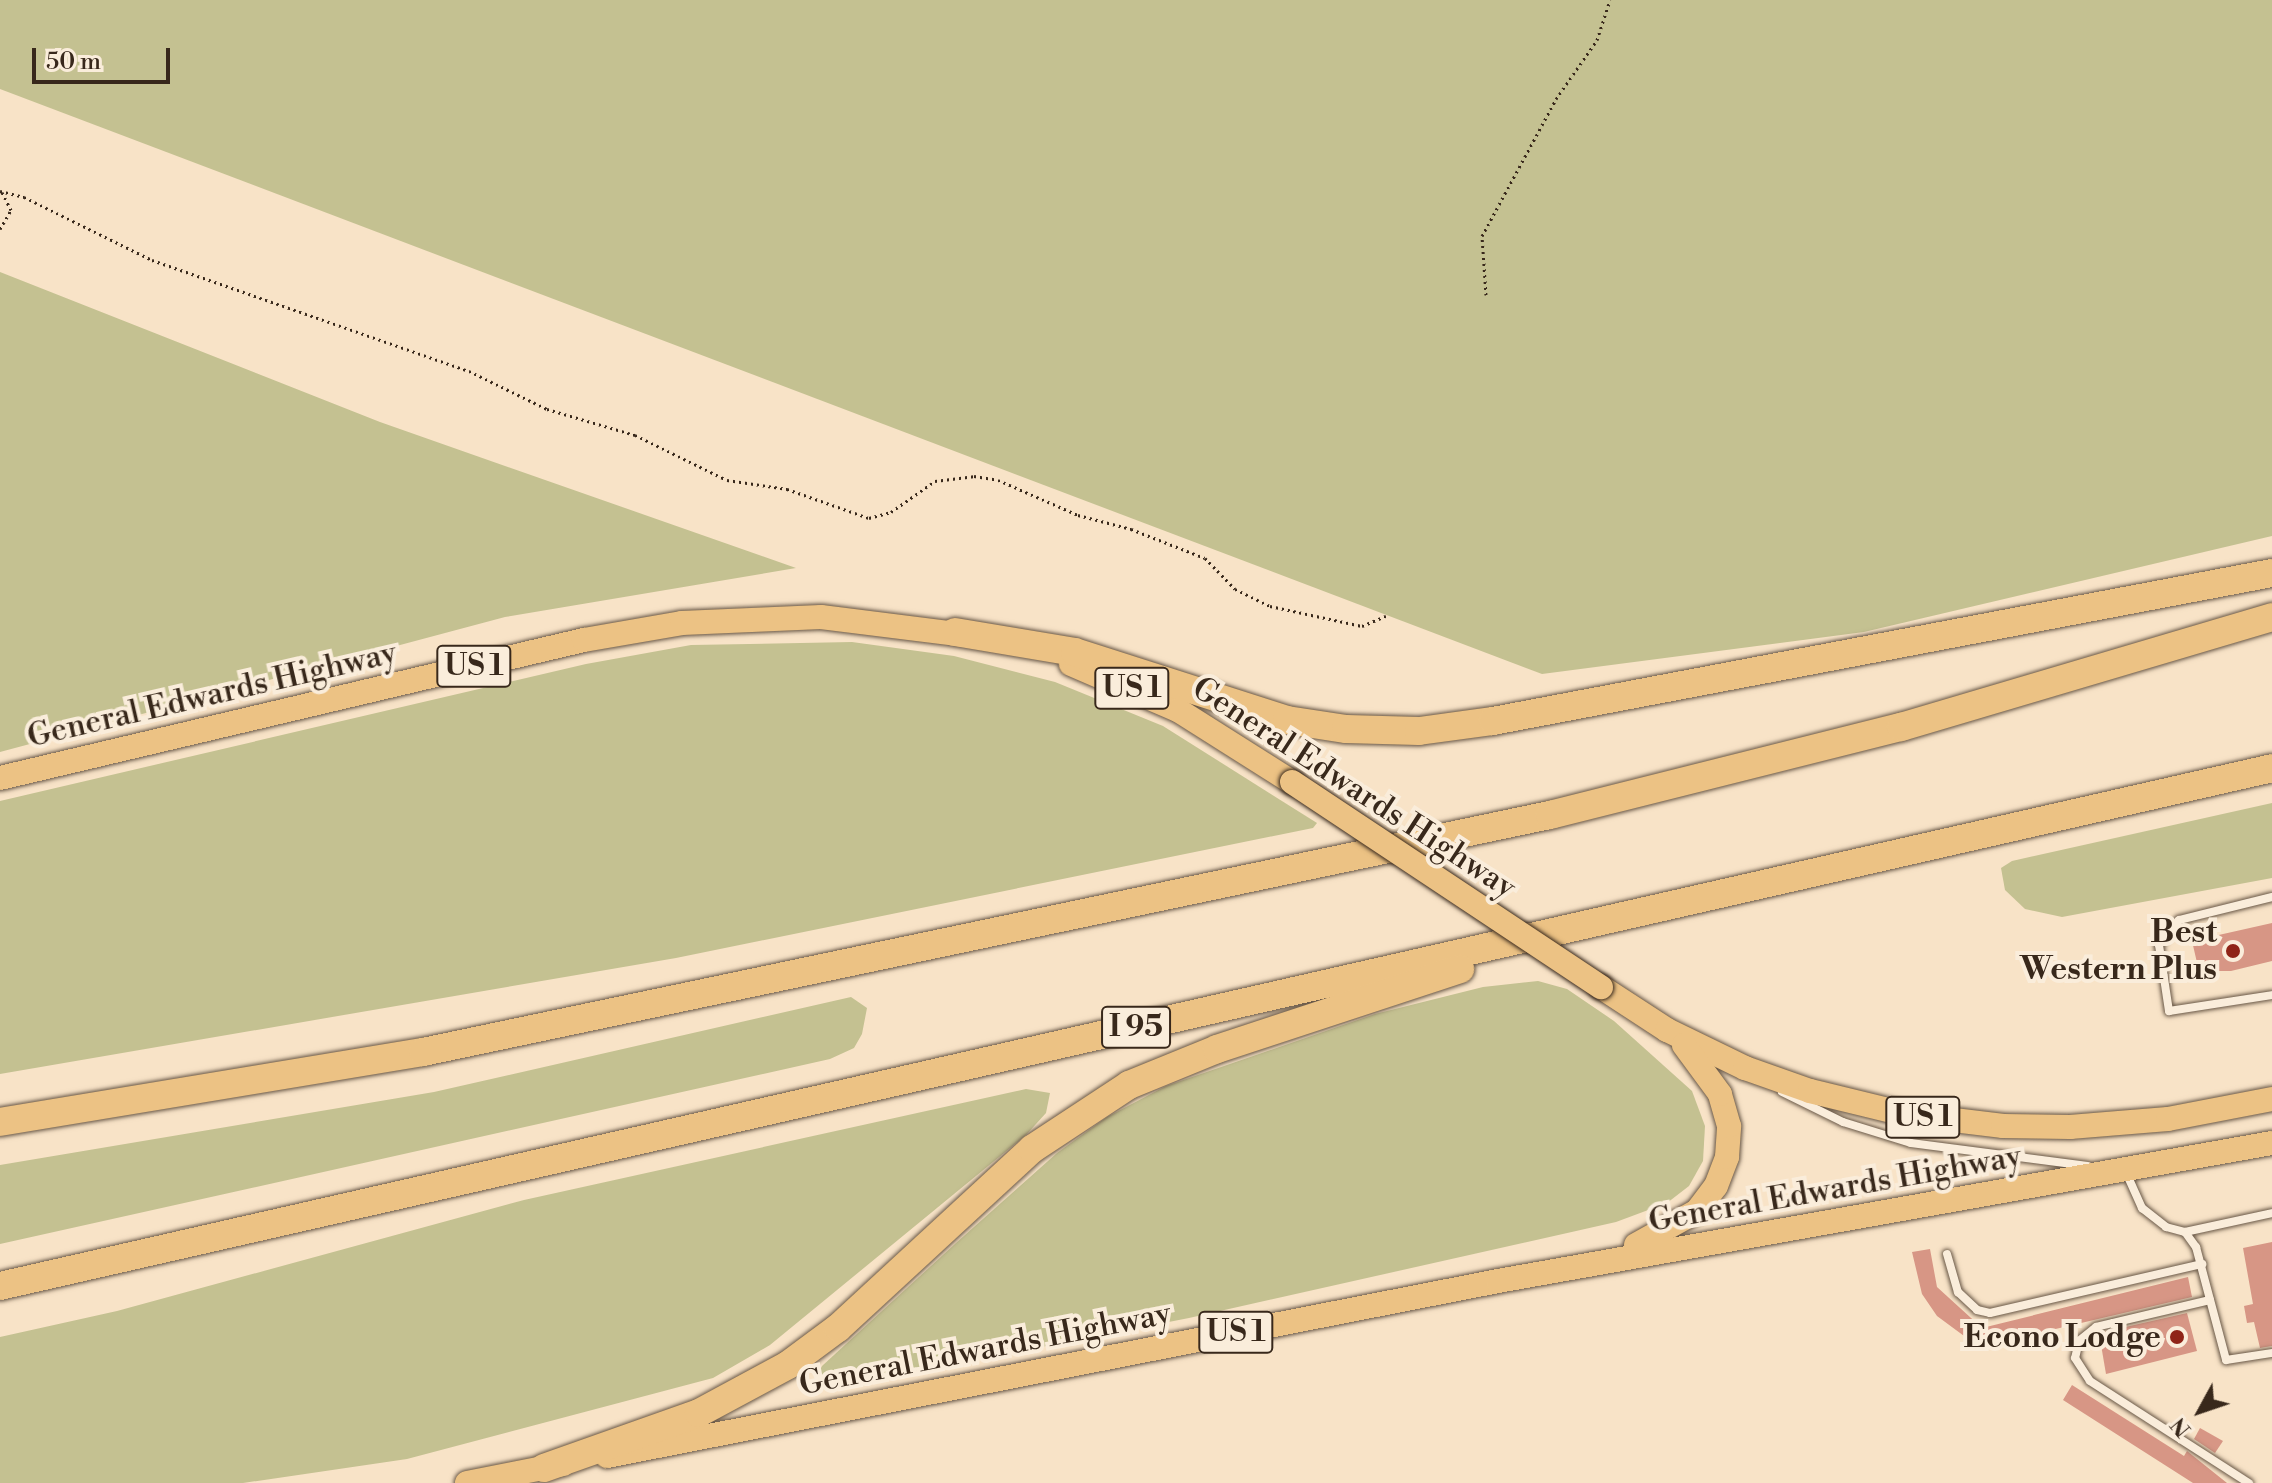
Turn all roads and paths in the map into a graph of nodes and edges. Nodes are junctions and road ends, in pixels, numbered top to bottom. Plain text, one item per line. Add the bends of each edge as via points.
1 (1610, 0) edge
2 (1, 191) edge
3 (0, 229) edge
4 (1486, 295) dead end
5 (2272, 573) edge
6 (1386, 616) dead end
7 (2272, 617) edge
8 (955, 632) junction
9 (2272, 768) edge
10 (0, 778) edge
11 (2272, 897) edge
12 (1559, 931) junction
13 (2272, 995) edge
14 (1667, 1030) junction
15 (1745, 1068) junction
16 (2272, 1099) edge
17 (0, 1122) edge
18 (2272, 1143) edge
19 (2126, 1171) junction
20 (2272, 1213) edge
21 (2185, 1232) junction
22 (1947, 1254) dead end
23 (2202, 1264) junction
24 (1498, 1281) junction
25 (0, 1286) edge
26 (2210, 1300) junction
27 (2272, 1353) edge
28 (544, 1468) junction
29 (467, 1483) edge
30 (2249, 1483) edge

1 - 4 path via 1597,40 1556,99 1482,236
2 - 3 path via 11,210
2 - 6 path via 24,197 152,260 469,371 547,409 635,435 727,480 787,489 869,518 891,512 935,481 974,476 998,480 1078,515 1205,558 1235,589 1270,606 1362,626
5 - 8 highway via 1419,731 1346,729 1287,720 1075,652
7 - 17 highway via 1887,731 1536,818 437,1049
8 - 10 main road, General Edwards Highway / US 1 via 798,616 671,625 584,640
8 - 14 main road, General Edwards Highway / US 1, bridge via 1044,654 1127,686 1209,728
9 - 12 highway, I 95
11 - 13 lane via 2179,920 2159,945 2169,1011
12 - 25 highway, I 95
12 - 28 highway via 1129,1085 1032,1149 838,1328 775,1374 699,1413
14 - 15 main road, General Edwards Highway / US 1
14 - 24 main road via 1702,1064 1724,1105 1727,1157 1711,1195 1689,1218 1652,1239
15 - 16 main road, General Edwards Highway / US 1 via 1875,1108 2003,1126 2135,1123
15 - 19 lane via 1808,1106 1895,1139
18 - 19 main road, General Edwards Highway / US 1
19 - 21 lane via 2142,1208 2166,1227
19 - 24 main road, General Edwards Highway / US 1
20 - 21 lane
21 - 23 lane
22 - 23 lane via 1958,1292 1977,1310 1990,1313
23 - 26 lane
24 - 28 main road, General Edwards Highway / US 1
26 - 27 lane via 2226,1360
26 - 30 lane via 2091,1330 2079,1341 2075,1358 2090,1381
28 - 29 main road, General Edwards Highway / US 1

